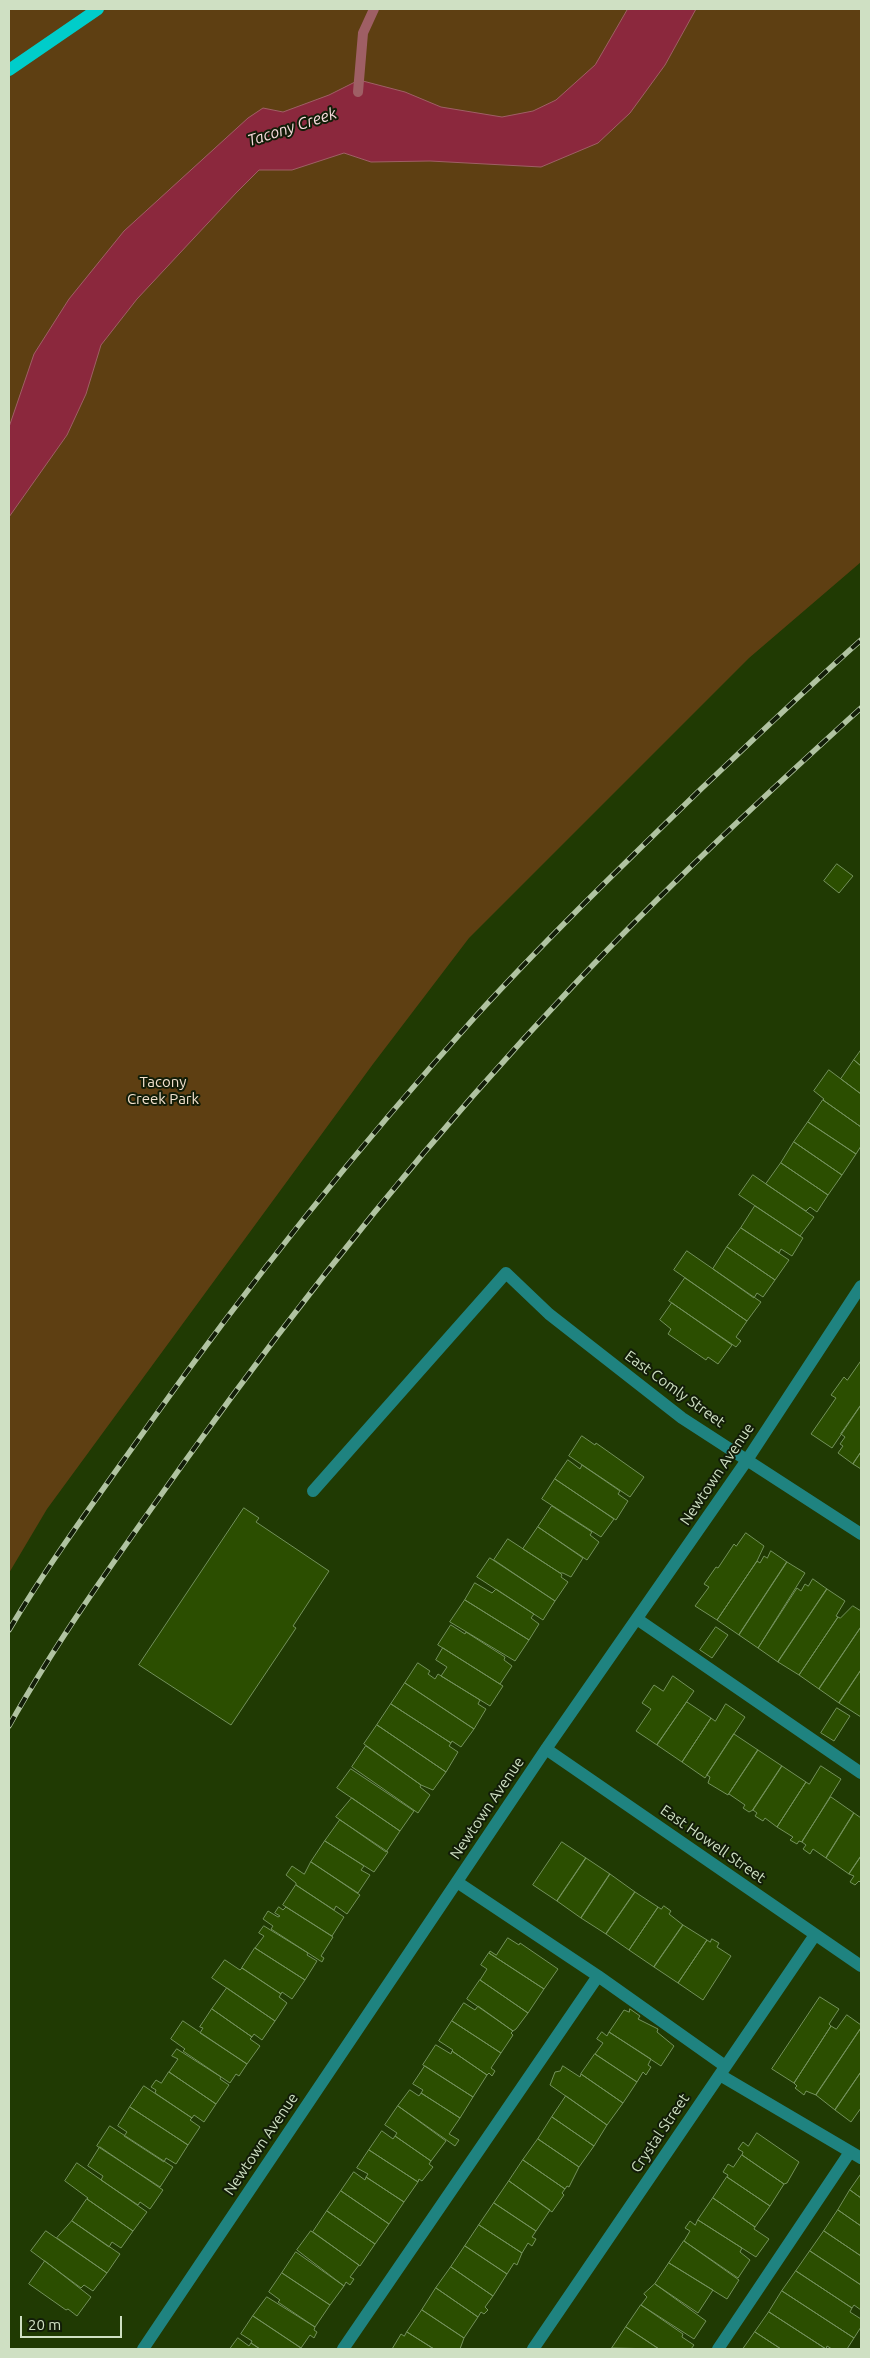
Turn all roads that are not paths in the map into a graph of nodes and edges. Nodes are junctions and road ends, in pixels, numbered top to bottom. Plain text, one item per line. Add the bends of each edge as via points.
1 (98, 9) edge
2 (9, 70) edge
3 (861, 1286) edge
4 (857, 1302) edge
5 (747, 1460) junction
6 (313, 1491) dead end
7 (861, 1534) edge
8 (637, 1619) junction
9 (546, 1749) junction
10 (861, 1773) edge
11 (456, 1882) junction
12 (815, 1934) junction
13 (861, 1966) edge
14 (598, 1976) junction
15 (722, 2070) junction
16 (856, 2155) edge
17 (143, 2349) edge
18 (343, 2349) edge
19 (532, 2349) edge
20 (718, 2349) edge

1 - 2 main road
3 - 4 street, Newtown Avenue
4 - 5 street, Newtown Avenue
5 - 6 street, East Comly Street via 682,1418 549,1314 506,1273
5 - 7 street, East Comly Street
5 - 8 street, Newtown Avenue
8 - 9 street, Newtown Avenue
8 - 10 street
9 - 11 street, Newtown Avenue
9 - 12 street, East Howell Street
11 - 14 street
11 - 17 street, Newtown Avenue
12 - 13 street, East Howell Street
12 - 15 street, Crystal Street
14 - 15 street
14 - 18 street
15 - 16 street
15 - 19 street, Crystal Street
16 - 20 street

